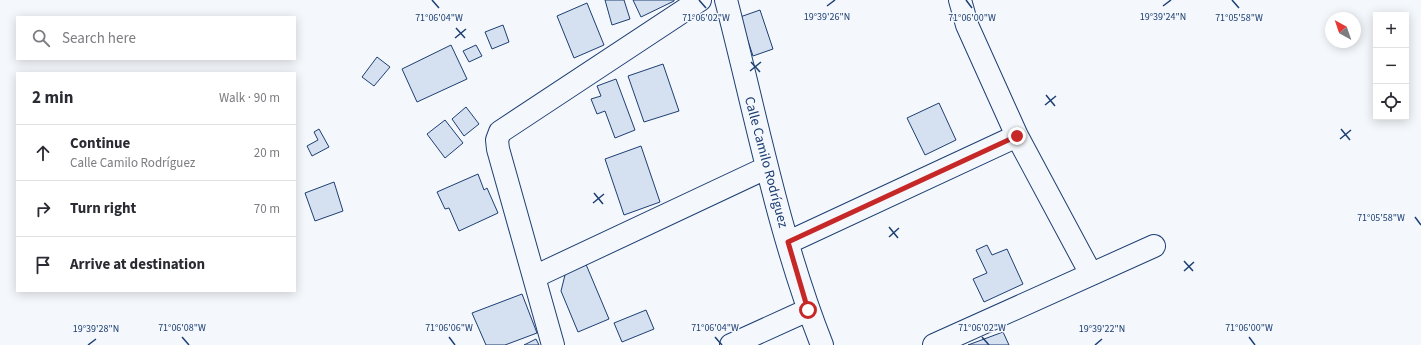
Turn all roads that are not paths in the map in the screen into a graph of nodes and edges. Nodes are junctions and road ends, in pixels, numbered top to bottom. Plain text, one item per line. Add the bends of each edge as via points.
1 (700, 0) edge
2 (960, 0) edge
3 (730, 1) edge
4 (1017, 136) junction
5 (766, 168) junction
6 (788, 242) junction
7 (1154, 246) dead end
8 (1091, 274) junction
9 (534, 277) junction
10 (808, 310) junction
11 (553, 345) edge
12 (731, 345) edge
13 (822, 345) edge
14 (934, 345) edge

1 - 9 street via 500,132 497,140 498,149
2 - 4 street via 967,24
3 - 5 street, Calle Camilo Rodríguez
4 - 6 street
4 - 8 street
5 - 6 street, Calle Camilo Rodríguez
5 - 9 street
6 - 10 street, Calle Camilo Rodríguez
7 - 8 street
8 - 14 street
9 - 11 street
10 - 12 street
10 - 13 street, Calle Camilo Rodríguez

